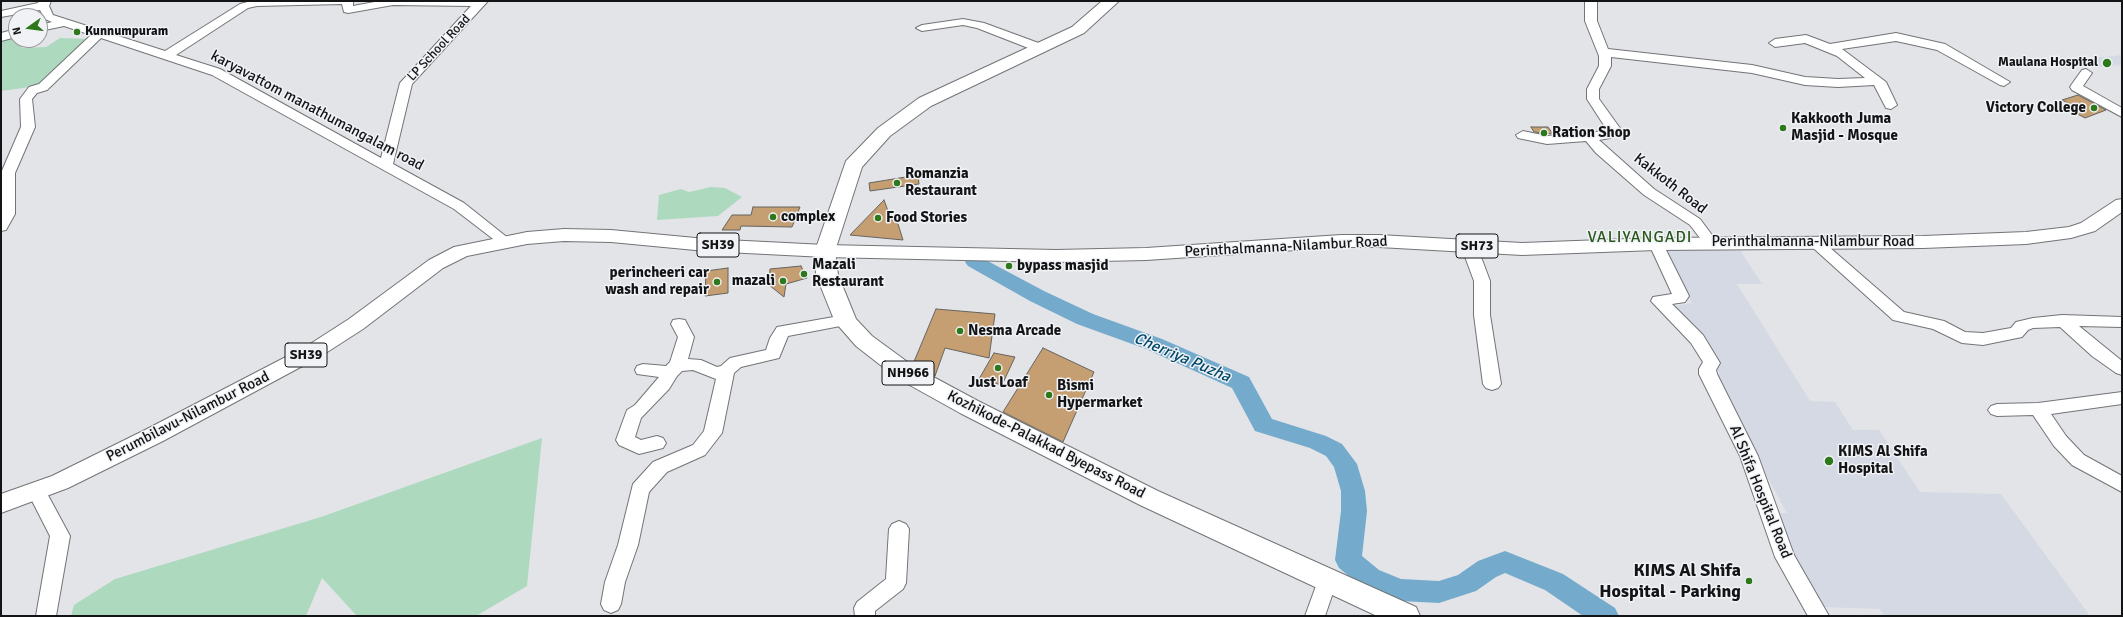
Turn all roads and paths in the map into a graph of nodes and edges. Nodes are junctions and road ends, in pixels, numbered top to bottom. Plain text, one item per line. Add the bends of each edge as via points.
1 (1111, 1) edge
2 (1592, 1) edge
3 (481, 2) edge
4 (44, 4) edge
5 (1, 14) edge
6 (65, 22) junction
7 (48, 27) edge
8 (922, 28) dead end
9 (100, 33) junction
10 (1775, 43) dead end
11 (1040, 48) junction
12 (1829, 48) junction
13 (1603, 52) junction
14 (168, 55) junction
15 (2086, 73) dead end
16 (1876, 81) junction
17 (2004, 82) dead end
18 (1891, 105) dead end
19 (2122, 113) edge
20 (1523, 135) dead end
21 (1590, 137) junction
22 (386, 166) junction
23 (2122, 204) edge
24 (1, 226) edge
25 (506, 242) junction
26 (1816, 242) junction
27 (1711, 243) junction
28 (1656, 244) junction
29 (1470, 246) junction
30 (825, 251) junction
31 (845, 320) junction
32 (2062, 320) junction
33 (2122, 322) edge
34 (679, 324) dead end
35 (674, 368) junction
36 (2122, 369) edge
37 (643, 370) dead end
38 (726, 371) junction
39 (1492, 384) dead end
40 (2122, 398) edge
41 (2038, 409) junction
42 (1997, 410) dead end
43 (658, 443) dead end
44 (2122, 484) edge
45 (36, 491) junction
46 (1, 504) edge
47 (899, 529) dead end
48 (1327, 581) junction
49 (611, 604) dead end
50 (46, 616) edge
51 (865, 616) edge
52 (1314, 616) edge
53 (1406, 616) edge
54 (1819, 616) edge

1 - 11 highway, Kozhikode-Palakkad Byepass Road / NH966 via 1078,30
2 - 13 street via 1591,22
3 - 14 street, LP School Road via 393,2 348,10 347,1 257,3 244,6
3 - 22 street, LP School Road via 406,83
4 - 5 street
4 - 6 street, karyavattom manathumangalam road via 49,17
6 - 7 street
6 - 9 street, karyavattom manathumangalam road
8 - 11 street via 963,22 980,25
9 - 14 street, karyavattom manathumangalam road
9 - 24 street via 43,86 33,90 26,99 28,128 8,173 8,214
10 - 12 street via 1806,39
11 - 30 highway, Kozhikode-Palakkad Byepass Road / NH966 via 925,102 884,132 853,165
12 - 16 street via 1850,60
12 - 17 street via 1896,37 1941,47
13 - 16 street via 1752,69 1805,81
13 - 21 street via 1605,66 1593,89 1593,98 1615,131
14 - 22 street, karyavattom manathumangalam road via 216,72
15 - 19 street via 2076,87
16 - 18 street via 1882,85
20 - 21 street via 1547,140
21 - 27 street, Kakkoth Road via 1601,150 1649,192 1695,222
22 - 25 street, karyavattom manathumangalam road via 459,206
23 - 26 main road, Perinthalmanna-Nilambur Road / SH73 via 2088,227 2026,238
25 - 30 main road, Perumbilavu-Nilambur Road / SH39 via 564,235 611,236 706,245
25 - 45 main road, Perumbilavu-Nilambur Road / SH39 via 461,251 436,264 356,324 314,351 148,438 60,482
26 - 27 main road, Perinthalmanna-Nilambur Road / SH73
26 - 32 street via 1898,316 1938,325 1962,337 1983,339 2016,333 2022,326 2033,323
27 - 28 main road, Perinthalmanna-Nilambur Road / SH73
28 - 29 main road, Perinthalmanna-Nilambur Road / SH73 via 1522,248
28 - 54 street, Al Shifa Hospital Road via 1681,296 1659,300 1696,339 1712,363 1707,369 1708,374 1748,456 1785,557
29 - 30 main road, Perinthalmanna-Nilambur Road / SH73 via 1379,240 1056,256
29 - 39 street via 1482,281 1482,315
30 - 31 highway, Kozhikode-Palakkad Byepass Road / NH966 via 827,275
31 - 38 street via 783,331 773,354 736,362
31 - 48 highway, Kozhikode-Palakkad Byepass Road / NH966 via 884,357 951,398 1149,498
32 - 33 street
32 - 36 street via 2098,352
34 - 35 street via 686,337
35 - 37 street
35 - 38 street via 695,364 715,373
35 - 43 street via 663,385 633,415 625,440 639,446
38 - 49 street via 713,433 699,450 660,467 640,489 628,545 614,582
40 - 41 street
41 - 42 street
41 - 44 street via 2060,441 2078,460
45 - 46 main road, Perumbilavu-Nilambur Road / SH39
45 - 50 street via 60,536
47 - 51 street via 896,583 864,608
48 - 52 street
48 - 53 highway, Kozhikode-Palakkad Byepass Road / NH966

